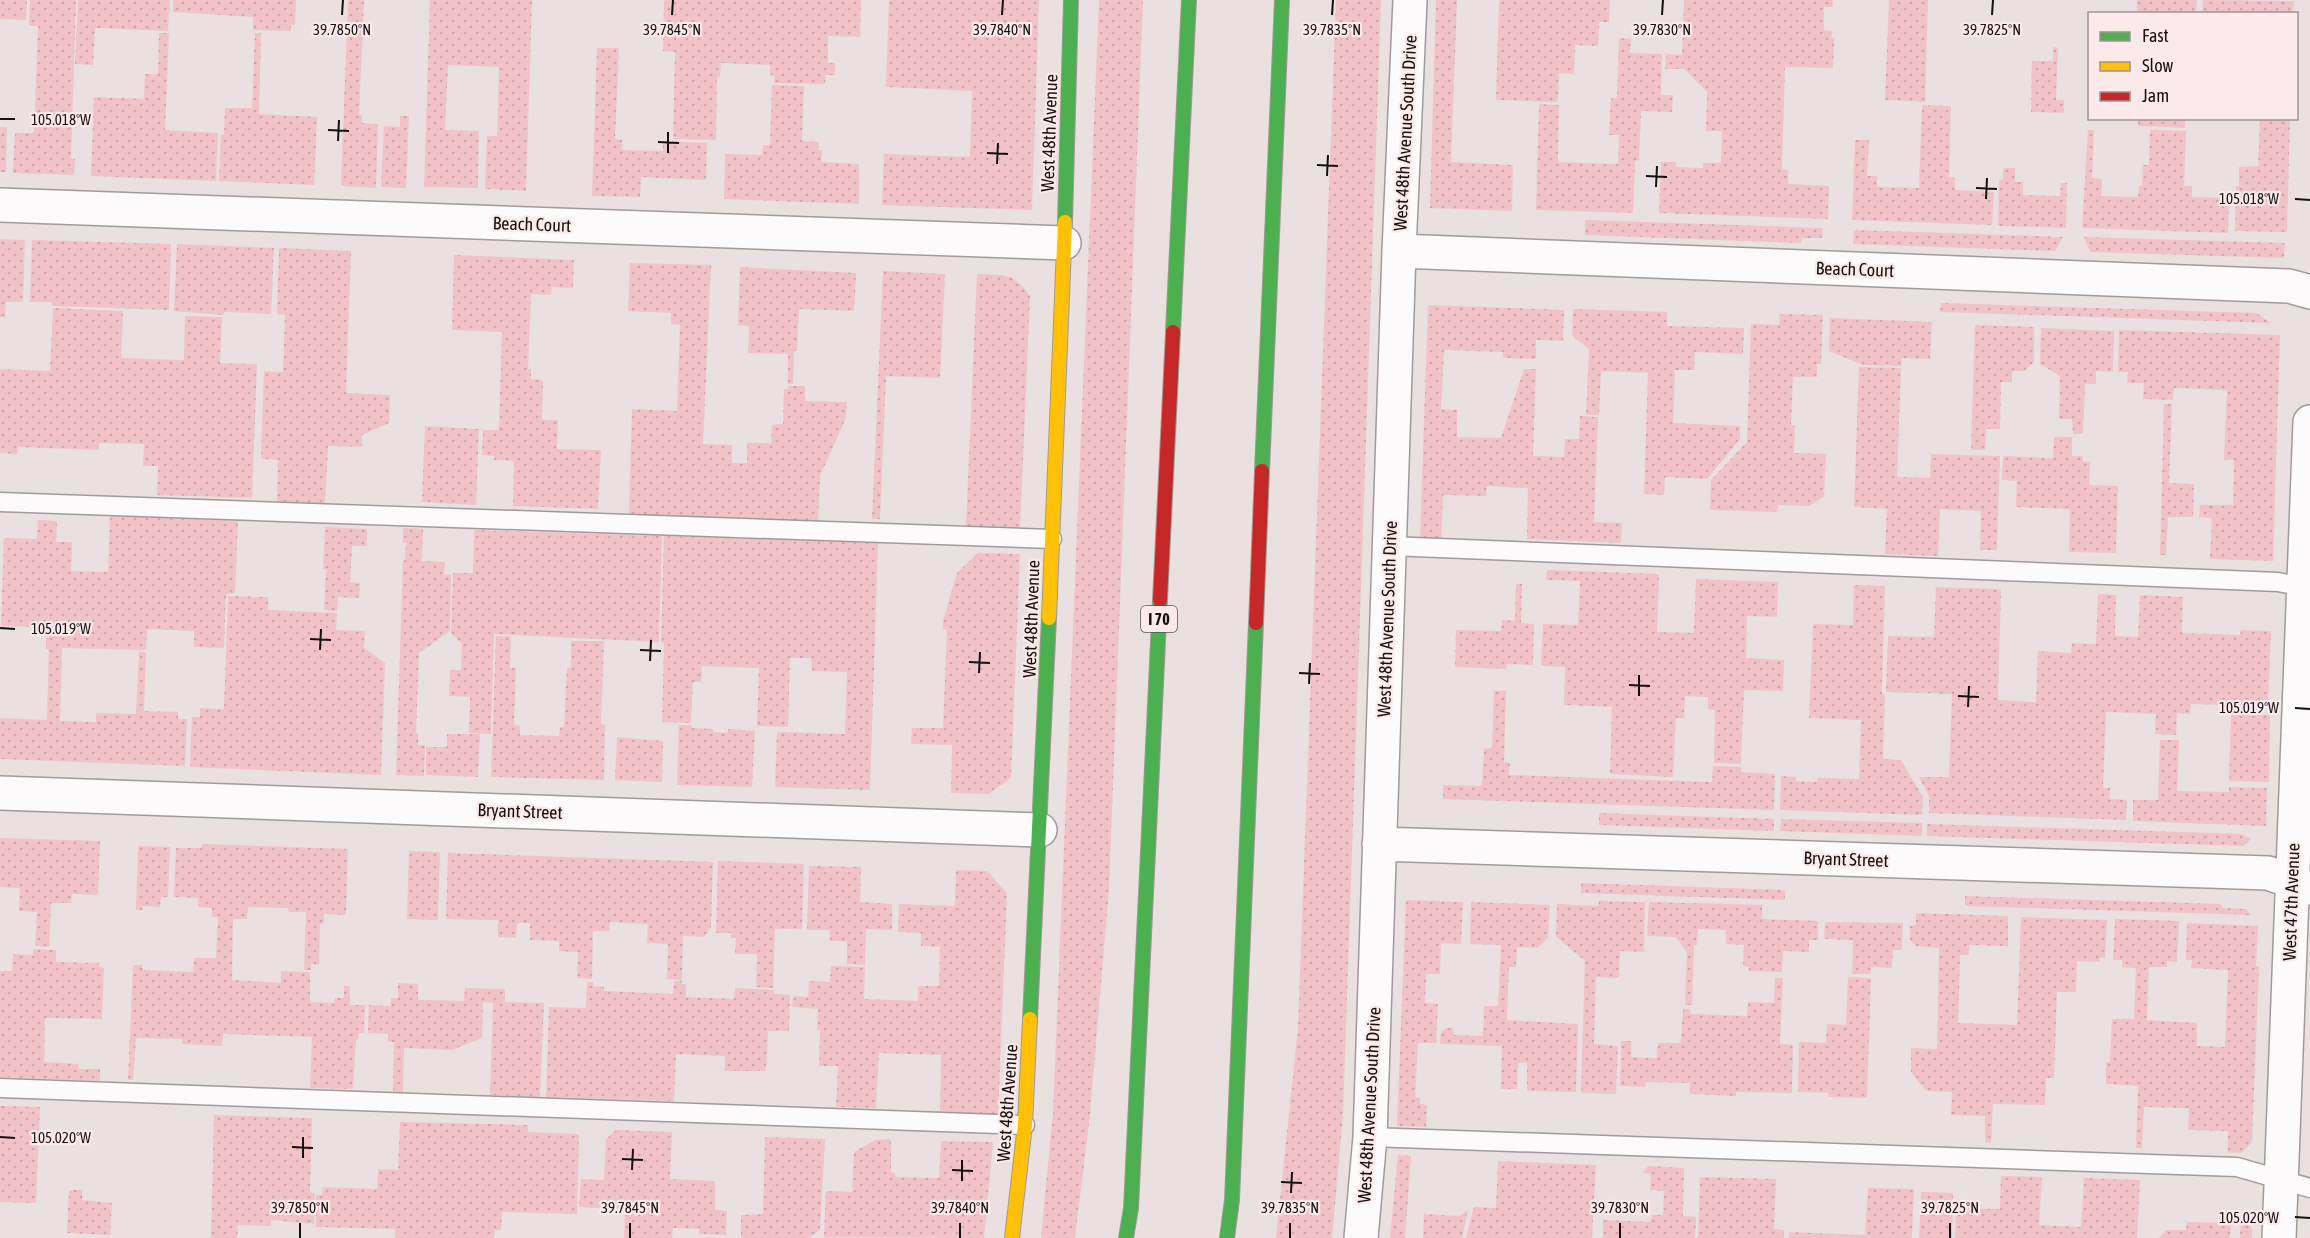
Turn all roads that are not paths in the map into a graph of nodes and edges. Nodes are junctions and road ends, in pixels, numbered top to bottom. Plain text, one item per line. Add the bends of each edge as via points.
1 (1071, 0) edge
2 (1189, 0) edge
3 (1282, 0) edge
4 (1410, 0) edge
5 (0, 205) edge
6 (1064, 243) junction
7 (1400, 251) junction
8 (2310, 292) edge
9 (2310, 422) edge
10 (0, 502) edge
11 (1052, 538) junction
12 (1389, 546) junction
13 (2307, 587) edge
14 (0, 793) edge
15 (1040, 830) junction
16 (1379, 844) junction
17 (2301, 884) edge
18 (0, 1088) edge
19 (1025, 1125) junction
20 (1370, 1137) junction
21 (2296, 1184) edge
22 (1012, 1238) edge
23 (1126, 1238) edge
24 (1227, 1238) edge
25 (1361, 1238) edge
26 (2279, 1238) edge

1 - 6 main road, West 48th Avenue
2 - 23 main road, I 70 via 1131,1208
3 - 24 main road via 1232,1200
4 - 7 street, West 48th Avenue South Drive
5 - 6 street, Beach Court
6 - 11 main road, West 48th Avenue
7 - 8 street, Beach Court via 2289,286
7 - 12 street, West 48th Avenue South Drive
9 - 13 street, West 47th Avenue
10 - 11 lane
11 - 15 main road, West 48th Avenue
12 - 13 lane via 2278,582
12 - 16 street, West 48th Avenue South Drive
13 - 17 street, West 47th Avenue
14 - 15 street, Bryant Street
15 - 19 main road, West 48th Avenue
16 - 17 street, Bryant Street via 2268,873
16 - 20 street, West 48th Avenue South Drive
17 - 21 street, West 47th Avenue
18 - 19 lane
19 - 22 main road, West 48th Avenue
20 - 21 lane via 2237,1167
20 - 25 street, West 48th Avenue South Drive
21 - 26 street, West 47th Avenue

